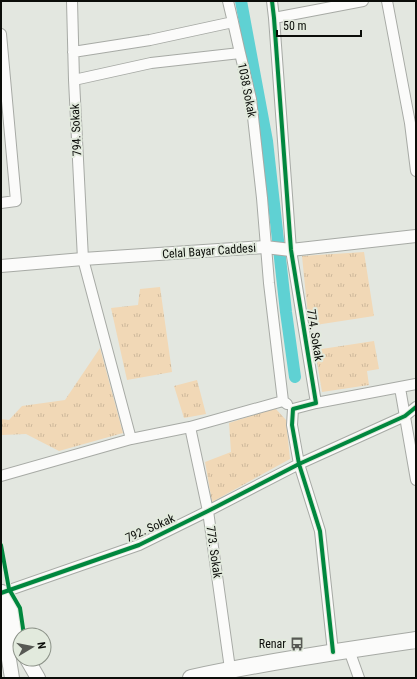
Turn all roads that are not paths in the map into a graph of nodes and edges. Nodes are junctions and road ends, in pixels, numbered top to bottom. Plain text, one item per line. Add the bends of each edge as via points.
1 (72, 1) edge
2 (228, 1) edge
3 (272, 1) edge
4 (363, 1) edge
5 (387, 1) edge
6 (274, 18) junction
7 (233, 22) junction
8 (1, 34) edge
9 (73, 52) junction
10 (240, 53) junction
11 (74, 80) junction
12 (416, 170) edge
13 (1, 203) edge
14 (416, 236) edge
15 (265, 247) junction
16 (291, 250) junction
17 (84, 258) junction
18 (1, 266) edge
19 (416, 384) edge
20 (400, 388) junction
21 (283, 401) junction
22 (316, 403) junction
23 (416, 407) edge
24 (293, 409) junction
25 (405, 416) junction
26 (190, 427) junction
27 (131, 439) junction
28 (299, 464) junction
29 (1, 476) edge
30 (416, 480) edge
31 (208, 511) junction
32 (1, 590) edge
33 (1, 610) edge
34 (16, 627) edge
35 (416, 640) edge
36 (341, 651) junction
37 (26, 667) edge
38 (32, 667) edge
39 (231, 674) edge
40 (12, 677) edge
41 (29, 678) edge
42 (38, 678) edge
43 (191, 678) edge
44 (359, 678) edge

1 - 9 street, 794. Sokak
2 - 7 street
3 - 6 street, 774. Sokak
4 - 6 street
5 - 12 street via 410,123
6 - 16 street, 774. Sokak
7 - 9 street via 150,40
7 - 10 street
8 - 13 street via 16,201
9 - 11 street, 794. Sokak
10 - 11 street, 1038 Sokak via 151,64
10 - 15 street, 1038 Sokak via 251,99
11 - 17 street, 794. Sokak
14 - 16 street, Celal Bayar Caddesi
15 - 16 street, Celal Bayar Caddesi
15 - 17 street, Celal Bayar Caddesi
15 - 21 street, 1038 Sokak
16 - 22 street, 774. Sokak
17 - 18 street, Celal Bayar Caddesi
17 - 27 street, 794. Sokak
19 - 20 street
20 - 22 street
20 - 25 street
21 - 24 street
21 - 26 street
22 - 24 street
23 - 25 street, 792. Sokak
24 - 28 street via 292,425
25 - 28 street, 792. Sokak
25 - 30 street
26 - 27 street
26 - 31 street, 773. Sokak
27 - 29 street
28 - 31 street, 792. Sokak
28 - 36 street via 320,531
31 - 32 street, 792. Sokak via 139,546
31 - 39 street, 773. Sokak
32 - 33 main road
32 - 34 main road via 13,611
33 - 40 main road
35 - 36 main road
36 - 39 main road
36 - 44 street
37 - 41 main road
38 - 42 main road
39 - 43 main road

